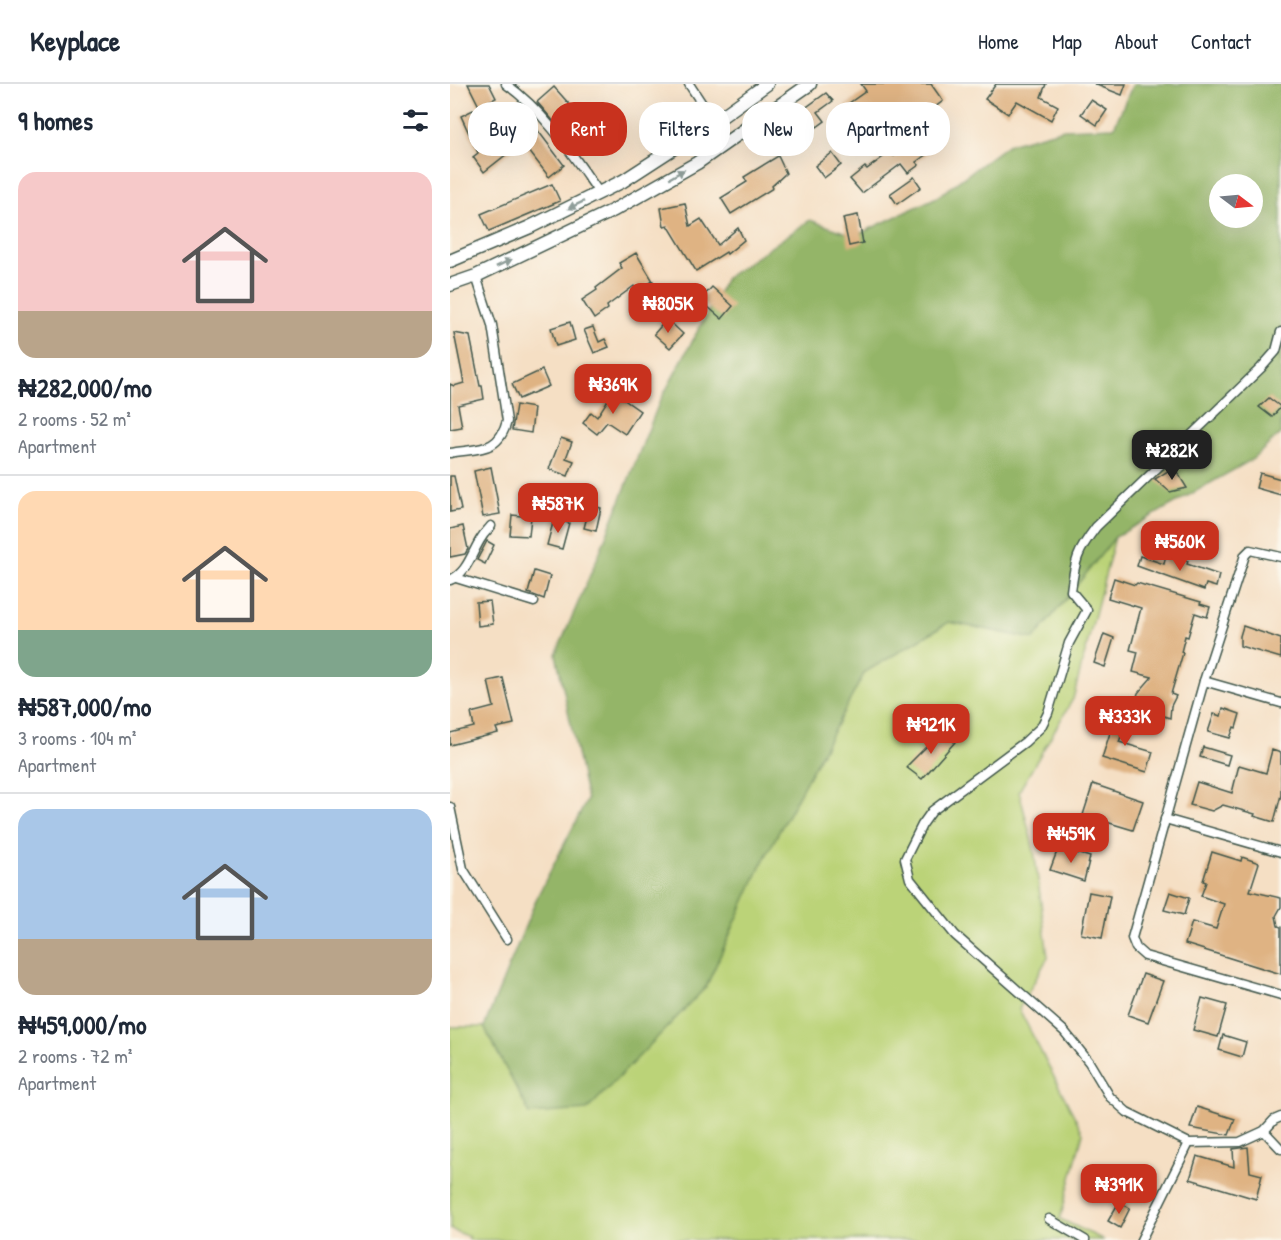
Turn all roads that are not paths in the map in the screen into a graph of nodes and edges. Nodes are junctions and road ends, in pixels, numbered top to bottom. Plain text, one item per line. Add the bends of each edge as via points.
1 (506, 84) edge
2 (689, 84) edge
3 (767, 84) edge
4 (810, 84) edge
5 (701, 102) edge
6 (730, 111) edge
7 (662, 156) edge
8 (600, 194) junction
9 (450, 261) edge
10 (476, 276) junction
11 (450, 285) edge
12 (1281, 332) edge
13 (450, 453) edge
14 (491, 526) dead end
15 (1281, 557) edge
16 (453, 579) edge
17 (534, 602) dead end
18 (1204, 681) junction
19 (1281, 703) edge
20 (450, 807) edge
21 (1165, 819) junction
22 (1281, 852) edge
23 (507, 939) dead end
24 (1281, 995) edge
25 (1281, 1117) edge
26 (1264, 1131) junction
27 (1189, 1143) junction
28 (1281, 1149) edge
29 (1049, 1220) dead end
30 (1085, 1240) edge
31 (1141, 1240) edge

1 - 8 street via 540,113
2 - 5 street
3 - 6 street
10 -> 4 street via 614,210 697,163
7 - 8 street
8 -> 9 street
10 - 11 street
10 - 13 street via 492,325 507,421 497,442
12 - 27 street via 1276,351 1261,368 1096,527 1081,548 1071,591 1087,610 1069,643 1041,727 932,811 905,860 910,879 935,912 955,935 1064,1031 1110,1097 1127,1112
14 - 16 street via 472,558
15 - 18 street via 1250,550 1245,555
16 - 17 street
18 - 19 street
18 - 21 street
20 - 23 street via 463,869
21 - 22 street
21 - 24 street via 1134,922 1131,938 1136,948 1145,956
25 - 26 street
26 - 27 street via 1240,1142
26 - 28 street
27 - 31 street
29 - 30 street

